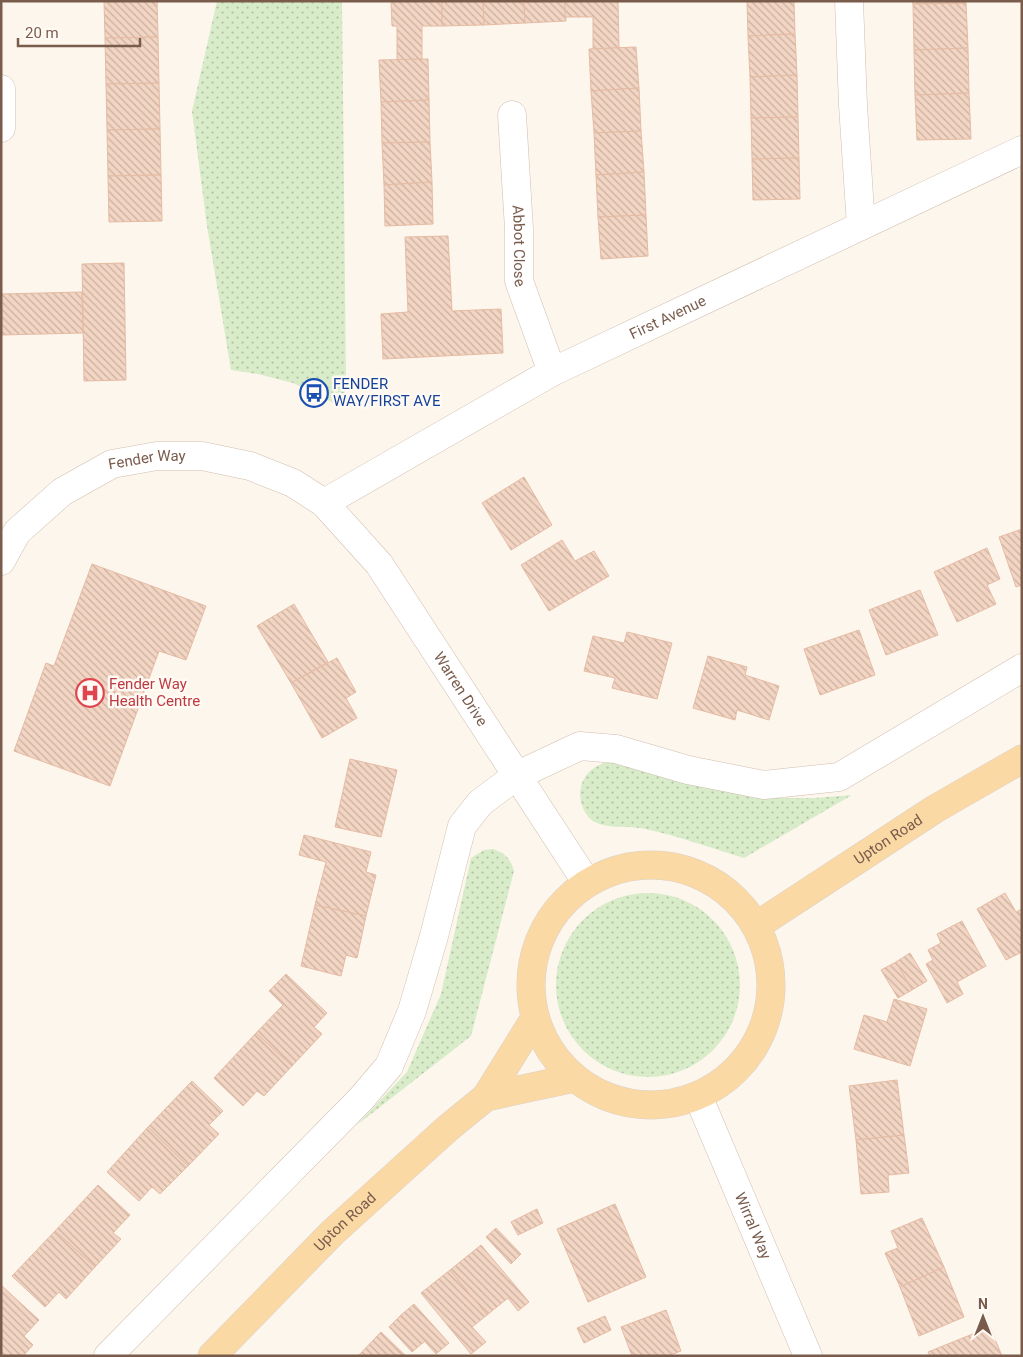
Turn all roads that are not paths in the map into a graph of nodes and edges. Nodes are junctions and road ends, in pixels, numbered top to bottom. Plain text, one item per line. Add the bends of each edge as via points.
1 (849, 1) edge
2 (1, 89) edge
3 (512, 115) dead end
4 (2, 128) edge
5 (1022, 150) edge
6 (862, 226) junction
7 (552, 372) junction
8 (324, 503) junction
9 (1, 561) edge
10 (1022, 668) edge
11 (1022, 759) edge
12 (516, 776) junction
13 (587, 883) junction
14 (756, 926) junction
15 (535, 1018) junction
16 (574, 1078) junction
17 (698, 1096) junction
18 (486, 1097) junction
19 (108, 1356) edge
20 (212, 1356) edge
21 (808, 1356) edge

1 - 6 street via 852,105
2 - 4 street
3 - 7 street, Abbot Close via 519,281
5 - 6 street, First Avenue
6 - 7 street, First Avenue
7 - 8 street, First Avenue
8 - 9 street, Fender Way via 293,483 250,466 202,456 157,456 112,464 62,492 17,532
8 - 12 street, Warren Drive via 379,564
10 - 12 street via 839,776 764,785 688,770 616,748 580,746
11 - 14 main road, Upton Road via 935,809
12 - 13 street, Warren Drive
12 - 19 street via 480,803 462,826 412,1011 389,1066 361,1100
13 - 14 main road via 623,868 662,865 699,875 732,895
13 - 15 main road via 558,908 538,942 530,980
14 - 17 main road via 770,964 768,1012 757,1042 732,1074
15 - 16 main road via 550,1051
15 - 18 main road, Upton Road
16 - 17 main road via 602,1095 633,1104 666,1104
16 - 18 main road, Upton Road
17 - 21 street, Wirral Way
18 - 20 main road, Upton Road via 332,1233

